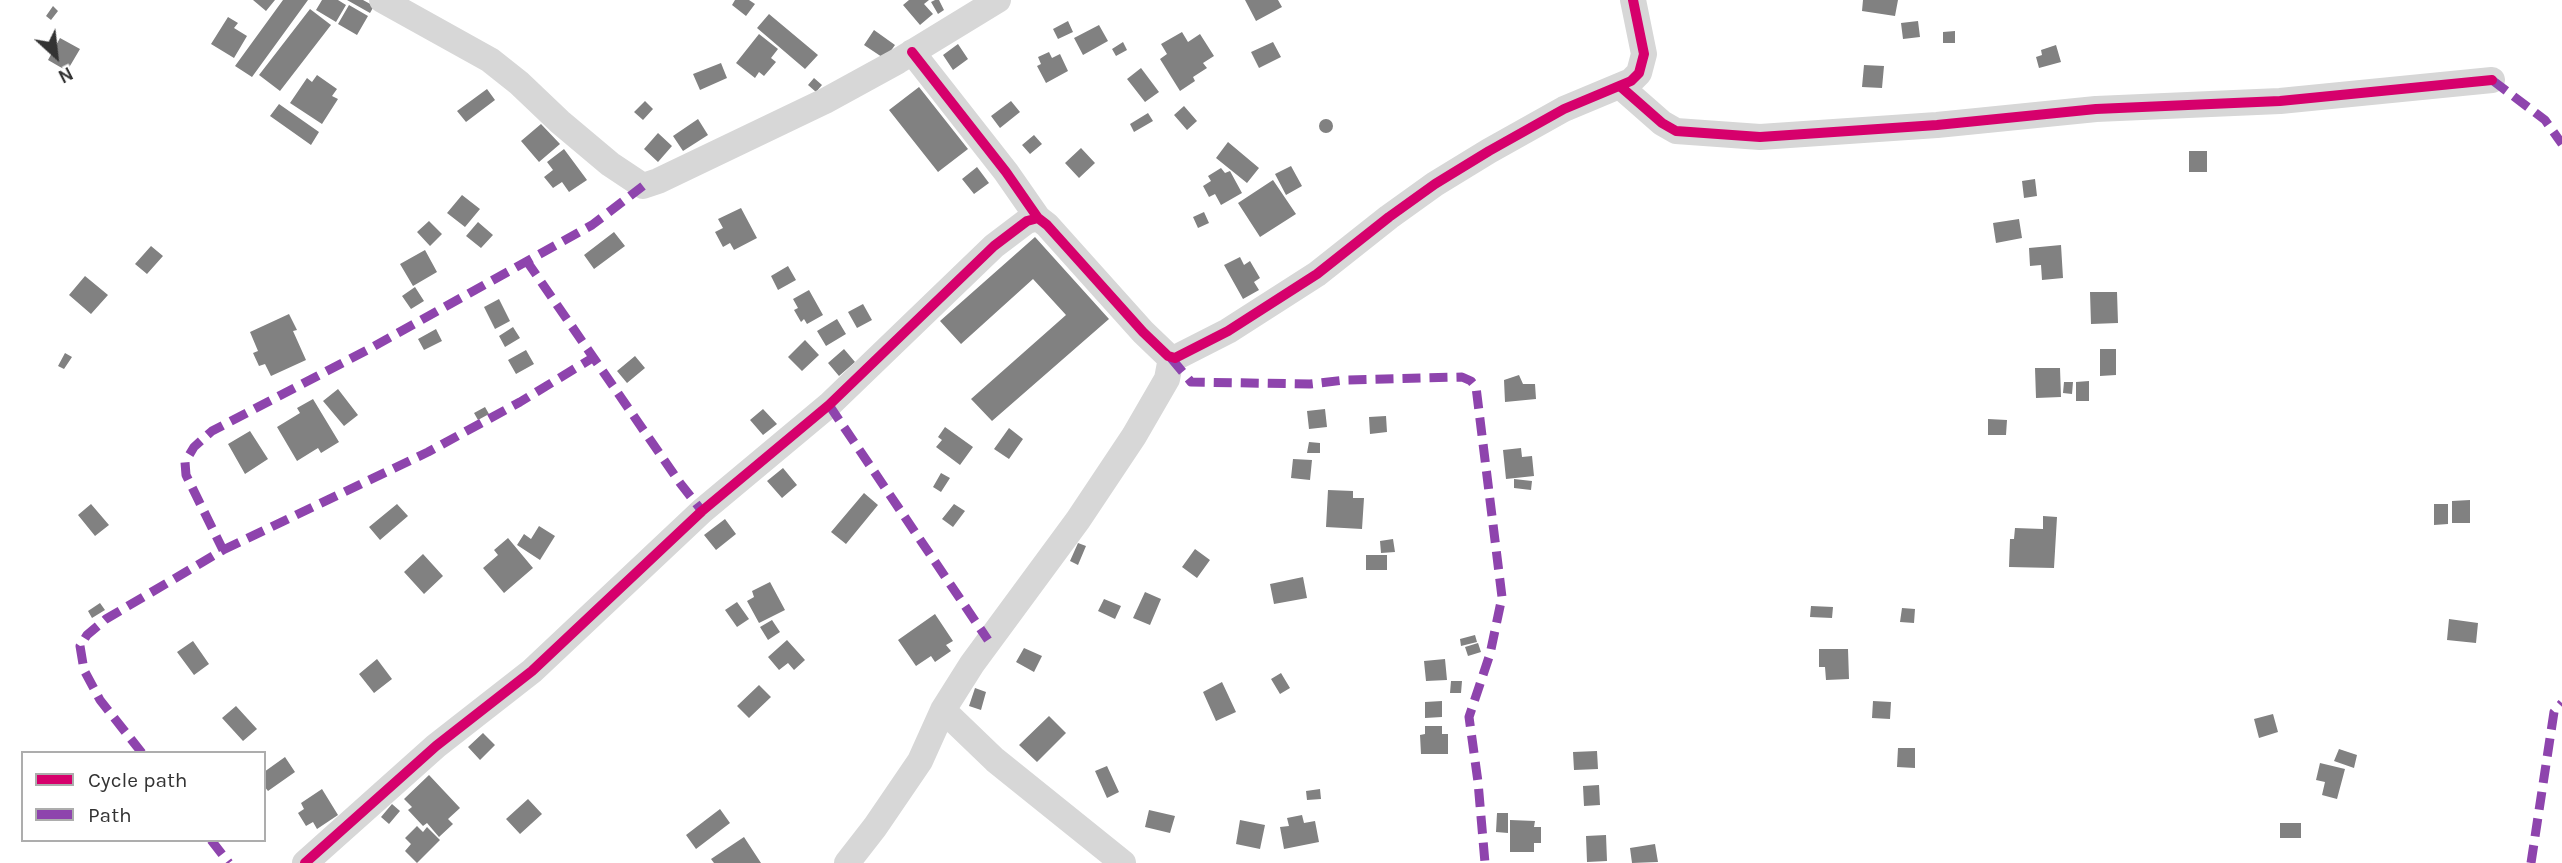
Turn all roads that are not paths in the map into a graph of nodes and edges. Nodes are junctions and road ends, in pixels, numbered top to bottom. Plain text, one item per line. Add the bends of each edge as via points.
1 (382, 0) edge
2 (998, 0) edge
3 (1633, 0) edge
4 (912, 52) junction
5 (2492, 80) dead end
6 (1620, 87) junction
7 (1038, 218) junction
8 (1171, 358) junction
9 (943, 710) junction
10 (322, 857) edge
11 (847, 863) edge
12 (1123, 863) edge

1 - 4 street via 490,60 610,164 643,186 825,101
2 - 4 street
3 - 6 street via 1644,62
4 - 7 street
5 - 6 street via 2280,101 2096,109 1760,137 1676,131
6 - 8 street via 1564,109 1489,150 1398,210 1317,274 1228,331
7 - 8 street
7 - 10 street via 994,246 829,405 702,510 532,671 436,746
8 - 9 street via 1167,379 1134,436
9 - 11 street via 920,761
9 - 12 street via 995,760

